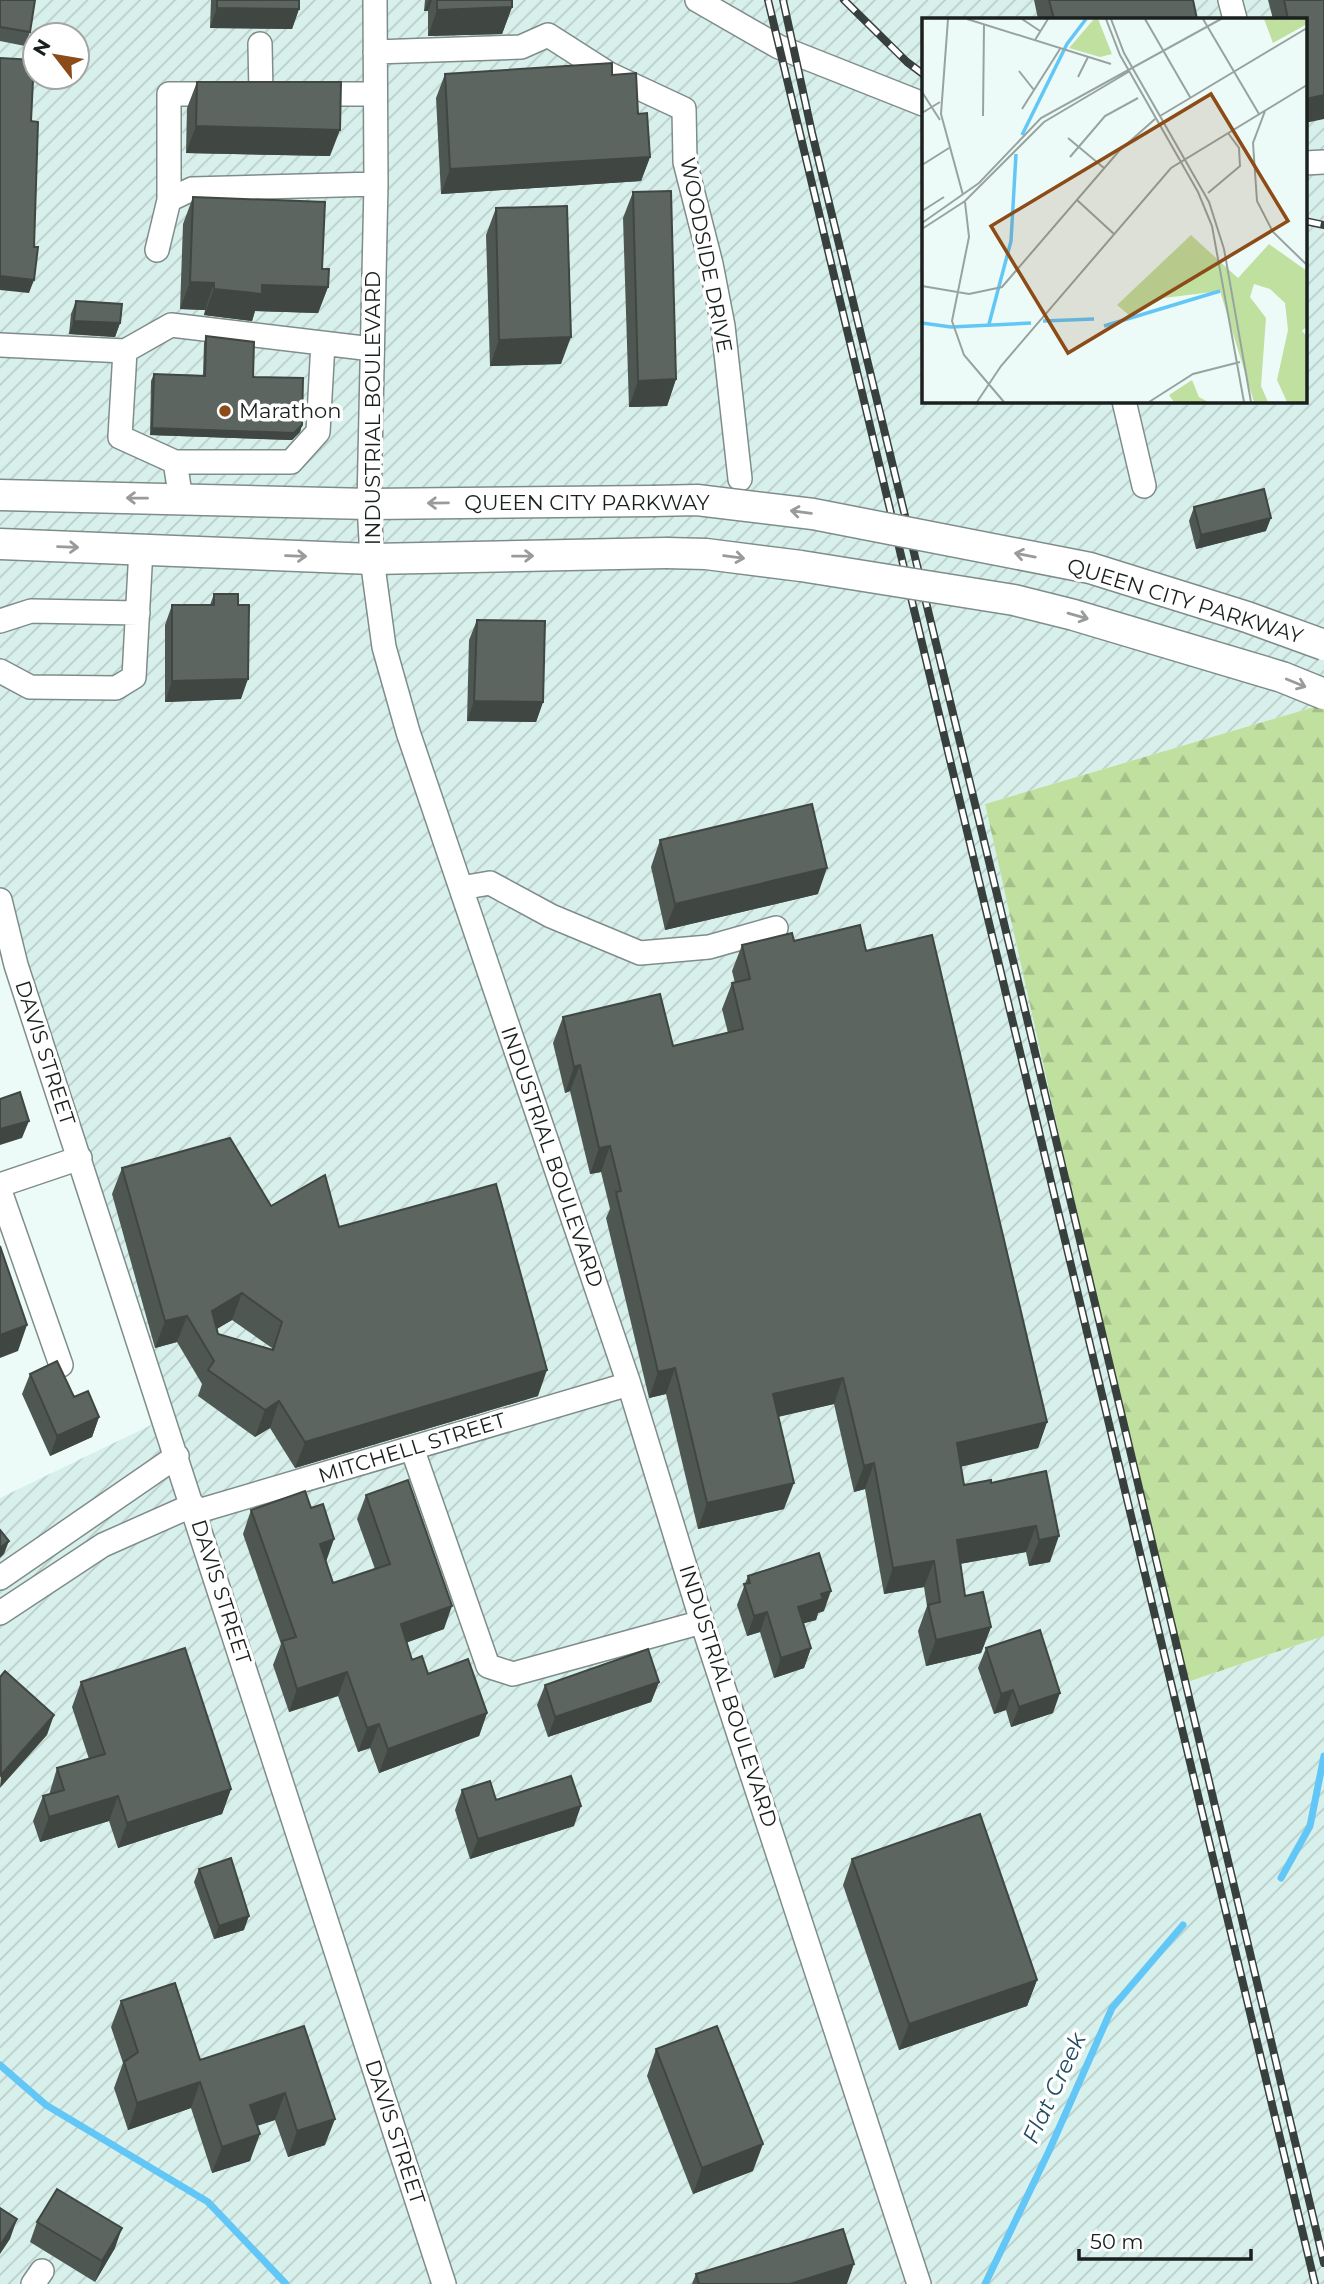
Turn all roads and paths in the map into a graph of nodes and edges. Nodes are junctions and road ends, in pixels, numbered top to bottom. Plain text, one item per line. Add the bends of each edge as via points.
1 (375, 0) edge
2 (697, 0) edge
3 (1230, 0) edge
4 (1235, 18) edge
5 (260, 44) dead end
6 (375, 52) junction
7 (261, 94) junction
8 (375, 94) junction
9 (922, 104) edge
10 (1324, 162) edge
11 (1306, 163) edge
12 (376, 184) junction
13 (169, 200) junction
14 (157, 250) dead end
15 (323, 343) junction
16 (0, 345) edge
17 (372, 349) junction
18 (125, 351) junction
19 (1124, 402) edge
20 (175, 462) junction
21 (259, 462) junction
22 (740, 479) dead end
23 (1144, 486) dead end
24 (0, 495) edge
25 (181, 499) junction
26 (262, 501) junction
27 (369, 504) junction
28 (0, 544) edge
29 (141, 550) junction
30 (372, 559) junction
31 (138, 614) junction
32 (0, 621) edge
33 (1324, 645) edge
34 (0, 671) edge
35 (1324, 694) edge
36 (461, 888) junction
37 (0, 900) edge
38 (776, 928) dead end
39 (79, 1158) junction
40 (0, 1185) edge
41 (0, 1191) edge
42 (61, 1365) edge
43 (629, 1384) junction
44 (412, 1448) junction
45 (177, 1456) junction
46 (194, 1509) junction
47 (0, 1578) edge
48 (0, 1613) edge
49 (702, 1622) junction
50 (444, 2284) edge
51 (919, 2284) edge

1 - 6 street, INDUSTRIAL BOULEVARD
2 - 9 street via 779,47
3 - 4 street
5 - 7 street
6 - 8 street, INDUSTRIAL BOULEVARD
6 - 22 street, WOODSIDE DRIVE via 521,47 548,35 609,74 684,109 685,162 723,326
7 - 8 street
7 - 13 street via 169,94
8 - 12 street, INDUSTRIAL BOULEVARD
10 - 11 street
12 - 13 street via 192,189
12 - 17 street, INDUSTRIAL BOULEVARD
13 - 14 street
15 - 17 street
15 - 18 street via 171,326
15 - 21 street via 318,432 291,462
16 - 18 street
17 - 27 street, INDUSTRIAL BOULEVARD
18 - 20 street via 120,437
19 - 23 street
20 - 21 street
20 - 25 street
21 - 26 street
25 -> 24 main road, QUEEN CITY PARKWAY
25 - 26 main road, QUEEN CITY PARKWAY
26 - 27 main road, QUEEN CITY PARKWAY
27 - 30 street, INDUSTRIAL BOULEVARD
33 -> 27 main road, QUEEN CITY PARKWAY, bridge via 1090,568 813,514 697,500
28 -> 29 main road
29 -> 30 main road
29 - 31 street
30 -> 35 main road, bridge via 666,553 802,566 1014,600 1282,677
30 - 36 street, INDUSTRIAL BOULEVARD via 384,646
31 - 32 street via 31,611
31 - 34 street via 134,677 117,688 30,687
36 - 38 street via 491,883 551,916 640,953 709,947
36 - 43 street, INDUSTRIAL BOULEVARD
37 - 39 street, DAVIS STREET via 16,965
39 - 40 street
39 - 45 street, DAVIS STREET
41 - 42 street
43 - 44 street, MITCHELL STREET
43 - 49 street, INDUSTRIAL BOULEVARD
44 - 46 street, MITCHELL STREET
44 - 49 street via 488,1666 513,1674
45 - 46 street, DAVIS STREET
45 - 47 street
46 - 48 street, MITCHELL STREET via 103,1545
46 - 50 street, DAVIS STREET
49 - 51 street, INDUSTRIAL BOULEVARD

